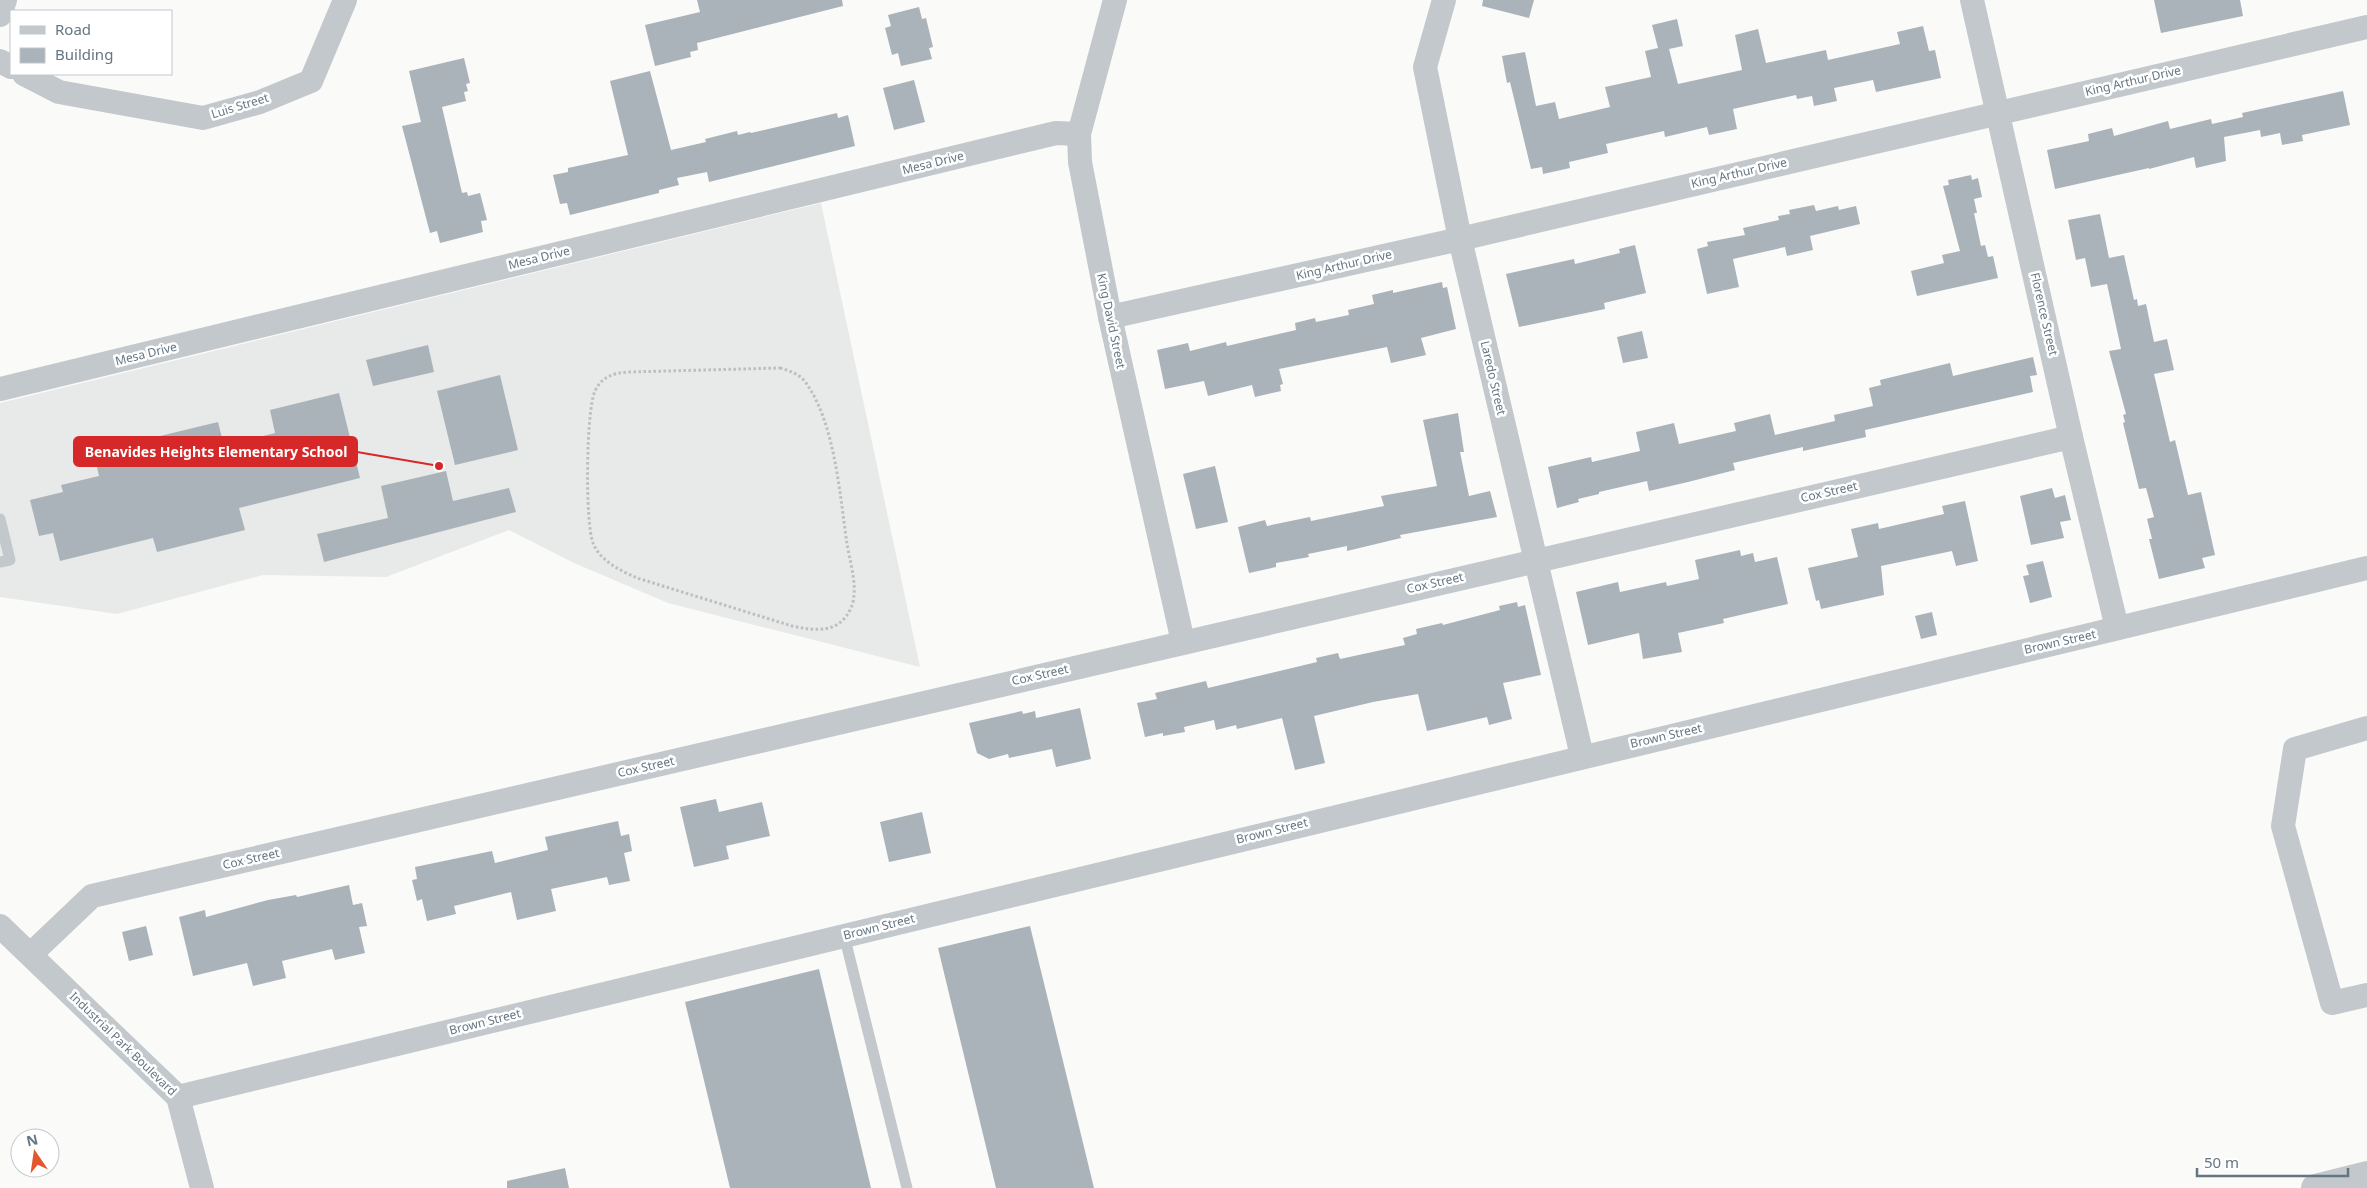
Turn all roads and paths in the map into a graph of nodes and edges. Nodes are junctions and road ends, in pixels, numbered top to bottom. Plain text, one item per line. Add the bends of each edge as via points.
1 (5, 0) edge
2 (345, 0) edge
3 (1115, 0) edge
4 (1444, 0) edge
5 (1972, 0) edge
6 (0, 15) edge
7 (2367, 27) edge
8 (26, 75) edge
9 (1999, 112) junction
10 (1079, 134) junction
11 (1460, 239) junction
12 (1110, 317) junction
13 (0, 389) edge
14 (590, 409) joint
15 (2071, 437) junction
16 (0, 520) edge
17 (1536, 560) junction
18 (0, 562) edge
19 (2367, 568) edge
20 (2117, 628) junction
21 (1183, 642) junction
22 (2367, 728) edge
23 (1582, 756) junction
24 (0, 926) edge
25 (844, 935) junction
26 (31, 954) junction
27 (2367, 995) edge
28 (178, 1097) junction
29 (2367, 1175) edge
30 (202, 1188) edge
31 (907, 1188) edge
32 (2315, 1188) edge

1 - 6 street
2 - 8 street, Luis Street via 311,81 260,102 203,118 59,92
3 - 10 street, King David Street
4 - 11 street, Laredo Street via 1425,67
5 - 9 street, Florence Street
7 - 9 street, King Arthur Drive
9 - 11 street, King Arthur Drive
9 - 15 street, Florence Street
10 - 12 street, King David Street via 1083,181
10 - 13 street, Mesa Drive via 1056,133
11 - 12 street, King Arthur Drive
11 - 17 street, Laredo Street
12 - 21 street, King David Street
14 - 14 path via 590,528 593,544 604,558 637,578 792,626 815,631 833,627 844,618 852,607 854,592 838,477 818,402 807,384 794,372 780,368 613,373 603,379 595,391
15 - 17 street, Cox Street
15 - 20 street, Florence Street
16 - 18 lane via 10,560
17 - 21 street, Cox Street
17 - 23 street, Laredo Street
19 - 20 street, Brown Street
20 - 23 street, Brown Street
21 - 26 street, Cox Street via 92,896
22 - 27 street via 2295,749 2283,826 2332,1004
23 - 25 street, Brown Street
24 - 26 street, Industrial Park Boulevard
25 - 28 street, Brown Street
25 - 31 lane
26 - 28 street, Industrial Park Boulevard
28 - 30 street, Industrial Park Boulevard
29 - 32 street

